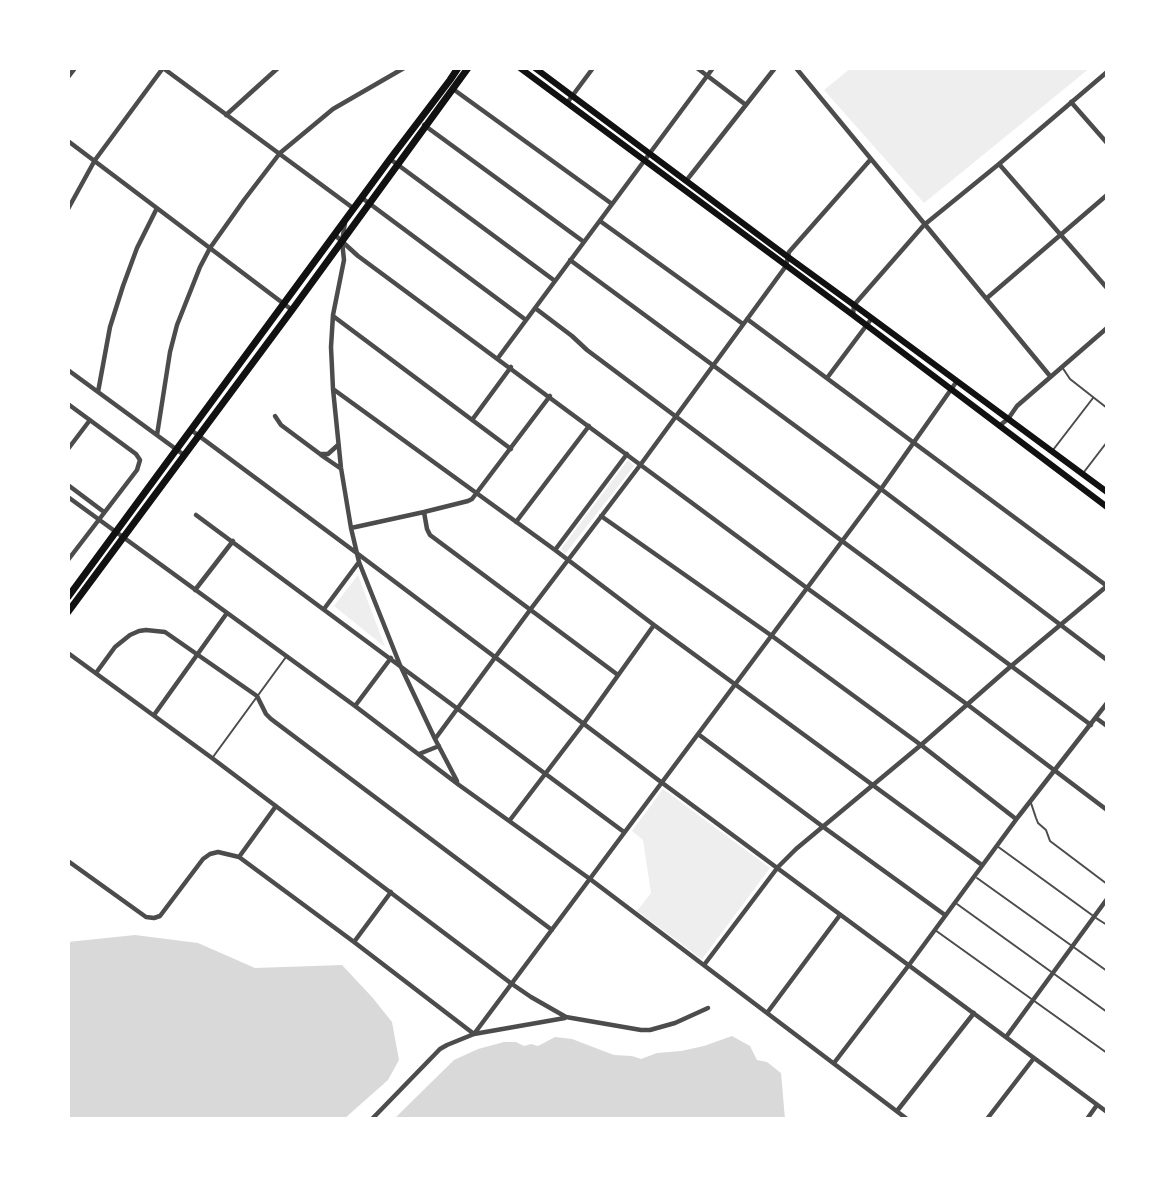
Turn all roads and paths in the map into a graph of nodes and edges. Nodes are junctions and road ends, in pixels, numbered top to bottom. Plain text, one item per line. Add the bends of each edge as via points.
1 (75, 68) edge
2 (163, 68) edge
3 (278, 68) edge
4 (404, 68) edge
5 (458, 68) edge
6 (468, 68) edge
7 (520, 68) edge
8 (535, 68) edge
9 (593, 68) edge
10 (697, 68) edge
11 (713, 68) edge
12 (775, 68) edge
13 (796, 68) edge
14 (1107, 72) edge
15 (707, 76) junction
16 (68, 77) edge
17 (453, 89) junction
18 (572, 96) junction
19 (1072, 102) junction
20 (567, 103) junction
21 (746, 105) junction
22 (226, 115) junction
23 (422, 123) junction
24 (68, 141) edge
25 (1107, 143) edge
26 (280, 153) junction
27 (649, 154) junction
28 (390, 159) junction
29 (871, 159) junction
30 (95, 160) junction
31 (645, 160) junction
32 (999, 164) junction
33 (397, 165) junction
34 (686, 181) junction
35 (1107, 195) edge
36 (362, 198) junction
37 (369, 204) junction
38 (612, 204) junction
39 (157, 208) junction
40 (354, 208) junction
41 (68, 209) edge
42 (600, 220) junction
43 (345, 221) junction
44 (924, 225) junction
45 (335, 235) junction
46 (1061, 236) junction
47 (342, 241) junction
48 (584, 242) junction
49 (211, 248) junction
50 (788, 257) junction
51 (570, 260) junction
52 (786, 266) junction
53 (555, 281) junction
54 (1107, 288) edge
55 (987, 298) junction
56 (284, 304) junction
57 (855, 305) junction
58 (535, 308) junction
59 (292, 310) junction
60 (853, 314) junction
61 (333, 315) junction
62 (872, 318) junction
63 (747, 319) junction
64 (526, 320) junction
65 (743, 324) junction
66 (867, 325) junction
67 (1107, 328) edge
68 (498, 358) junction
69 (713, 365) junction
70 (1062, 366) junction
71 (511, 367) junction
72 (68, 370) edge
73 (1050, 376) junction
74 (827, 378) junction
75 (957, 381) junction
76 (332, 389) junction
77 (951, 390) junction
78 (98, 391) junction
79 (550, 396) junction
80 (1093, 398) junction
81 (68, 404) edge
82 (1107, 408) edge
83 (275, 416) dead end
84 (676, 417) junction
85 (1008, 419) junction
86 (472, 420) junction
87 (90, 421) junction
88 (589, 426) junction
89 (999, 426) junction
90 (191, 430) junction
91 (157, 435) junction
92 (198, 436) junction
93 (1107, 442) edge
94 (914, 443) junction
95 (338, 445) junction
96 (68, 449) edge
97 (511, 449) junction
98 (176, 450) junction
99 (1052, 451) junction
100 (320, 454) junction
101 (626, 454) junction
102 (184, 455) junction
103 (641, 464) junction
104 (341, 468) junction
105 (1082, 474) junction
106 (68, 485) edge
107 (881, 489) junction
108 (1107, 492) edge
109 (477, 494) junction
110 (68, 497) edge
111 (1107, 507) edge
112 (104, 512) junction
113 (424, 512) junction
114 (196, 515) dead end
115 (601, 516) junction
116 (98, 519) junction
117 (516, 522) junction
118 (351, 528) junction
119 (119, 535) junction
120 (233, 541) junction
121 (842, 541) junction
122 (555, 550) junction
123 (358, 554) junction
124 (68, 560) edge
125 (568, 560) junction
126 (359, 562) junction
127 (1107, 586) edge
128 (807, 588) junction
129 (195, 590) junction
130 (68, 597) edge
131 (324, 609) junction
132 (530, 610) junction
133 (68, 612) edge
134 (227, 613) junction
135 (654, 625) junction
136 (1061, 625) junction
137 (772, 636) junction
138 (68, 653) edge
139 (197, 654) junction
140 (286, 656) junction
141 (495, 657) junction
142 (391, 658) junction
143 (1107, 660) edge
144 (400, 666) junction
145 (1010, 667) junction
146 (96, 673) junction
147 (618, 675) junction
148 (735, 684) junction
149 (257, 696) junction
150 (1107, 703) edge
151 (968, 705) junction
152 (355, 706) junction
153 (458, 709) junction
154 (153, 715) junction
155 (1096, 718) junction
156 (584, 723) junction
157 (1091, 725) junction
158 (1107, 726) edge
159 (698, 734) junction
160 (435, 739) junction
161 (921, 745) junction
162 (439, 746) junction
163 (419, 754) junction
164 (212, 758) junction
165 (1055, 770) junction
166 (545, 773) junction
167 (661, 782) junction
168 (459, 785) junction
169 (873, 785) junction
170 (1031, 802) junction
171 (276, 806) junction
172 (1107, 810) edge
173 (1016, 819) junction
174 (510, 820) junction
175 (822, 826) junction
176 (624, 832) junction
177 (997, 846) junction
178 (239, 857) junction
179 (68, 861) edge
180 (982, 865) junction
181 (778, 867) junction
182 (974, 876) junction
183 (590, 879) junction
184 (1107, 884) edge
185 (391, 892) junction
186 (1107, 899) edge
187 (955, 902) junction
188 (840, 915) junction
189 (945, 915) junction
190 (1094, 916) junction
191 (1107, 925) edge
192 (935, 929) junction
193 (552, 930) junction
194 (354, 942) junction
195 (1072, 946) junction
196 (704, 965) junction
197 (909, 965) junction
198 (1107, 971) edge
199 (1053, 973) junction
200 (512, 984) junction
201 (1033, 1000) junction
202 (708, 1008) dead end
203 (1107, 1012) edge
204 (767, 1013) junction
205 (974, 1013) junction
206 (566, 1017) junction
207 (474, 1034) junction
208 (1006, 1037) junction
209 (1107, 1053) edge
210 (1034, 1058) junction
211 (834, 1063) junction
212 (1097, 1105) junction
213 (897, 1111) junction
214 (1107, 1112) edge
215 (372, 1119) edge
216 (907, 1119) edge
217 (988, 1119) edge
218 (1087, 1119) edge

1 - 16 street
2 - 22 street
2 - 30 street
3 - 22 street
4 - 26 street via 334,109
5 - 23 highway
6 - 17 highway
7 - 20 main road
8 - 18 main road
9 - 18 street
10 - 15 street
11 - 15 street
12 - 21 street
13 - 29 street
14 - 19 street
15 - 21 street
15 - 27 street
17 - 23 highway
17 - 38 street
18 - 20 street
18 - 27 main road
19 - 25 street
19 - 32 street
20 - 31 main road
21 - 34 street
22 - 26 street
23 - 28 highway
23 - 33 highway
23 - 48 street
24 - 30 street
26 - 40 street
26 - 49 street
27 - 31 street
27 - 34 main road
28 - 33 street
28 - 36 highway
29 - 44 street
29 - 50 street
30 - 39 street
30 - 41 street
31 - 38 street
31 - 52 main road
32 - 44 street
32 - 46 street
33 - 37 highway
33 - 53 street
34 - 50 main road
35 - 46 street
36 - 37 street
36 - 40 highway
37 - 47 highway
37 - 64 street
38 - 42 street
39 - 49 street
39 - 78 street via 123,286
40 - 43 highway
42 - 48 street
42 - 65 street
43 - 45 highway
43 - 47 street
44 - 55 street
44 - 57 street
45 - 47 street
45 - 56 highway
46 - 54 street
46 - 55 street
47 - 59 highway
47 - 61 street via 344,260
47 - 68 street
48 - 51 street
49 - 56 street
49 - 91 street via 177,325
50 - 52 street
50 - 57 main road
51 - 53 street
51 - 69 street
52 - 60 main road
52 - 63 street
53 - 58 street
55 - 73 street
56 - 59 street
56 - 90 highway
57 - 60 street
57 - 62 main road
58 - 64 street
58 - 84 street
59 - 92 highway
60 - 66 main road
61 - 76 street
61 - 86 street
62 - 66 street
62 - 75 main road
63 - 65 street
63 - 74 street
64 - 68 street
65 - 69 street
66 - 74 street
66 - 77 main road
67 - 70 street
68 - 71 street
69 - 84 street
69 - 107 street
70 - 73 street
70 - 80 lane
71 - 79 street
71 - 86 street
72 - 78 street
73 - 85 street
74 - 94 street
75 - 77 street
75 - 85 main road
76 - 95 street
76 - 109 street
77 - 89 main road
77 - 94 street
78 - 91 street
79 - 88 street
79 - 97 street
80 - 82 lane
80 - 99 lane
81 - 87 street
83 - 100 street
84 - 103 street
84 - 121 street
85 - 89 street
85 - 99 main road
86 - 97 street
87 - 96 street
87 - 112 street via 140,460
88 - 101 street
88 - 117 street
89 - 111 main road
90 - 92 street
90 - 98 highway
91 - 98 street
92 - 102 highway
92 - 123 street
93 - 105 lane
94 - 107 street
94 - 127 street
95 - 100 street via 328,454
95 - 104 street
97 - 109 street
98 - 102 street
98 - 119 highway
99 - 105 main road
100 - 104 street
101 - 103 street
101 - 122 street
102 - 119 highway
103 - 115 street
103 - 128 street
104 - 118 street
105 - 108 main road
106 - 112 street
107 - 121 street
107 - 136 street
109 - 113 street via 468,501
109 - 117 street
110 - 116 street
112 - 116 street
113 - 118 street
113 - 132 street via 430,535
114 - 120 street
115 - 125 street
115 - 137 street
116 - 119 street
116 - 124 street
117 - 122 street
118 - 123 street
119 - 129 street
119 - 130 highway
119 - 133 highway
120 - 129 street
120 - 131 street
121 - 128 street
121 - 145 street
122 - 125 street
123 - 126 street
123 - 141 street
125 - 132 street
125 - 135 street
126 - 131 street
126 - 144 street
127 - 136 street
128 - 137 street
128 - 151 street
129 - 134 street
131 - 142 street
132 - 141 street
132 - 147 street
134 - 139 street
134 - 140 street
135 - 147 street
135 - 148 street
136 - 143 street
136 - 145 street
137 - 148 street
137 - 161 street
138 - 146 street
139 - 146 street via 165,632 139,631 115,647
139 - 149 street
139 - 154 street
140 - 149 lane
140 - 152 street
141 - 153 street
141 - 156 street
142 - 144 street
142 - 152 street
144 - 153 street
144 - 160 street
145 - 151 street
145 - 157 street
146 - 154 street
147 - 156 street
148 - 159 street
148 - 169 street
149 - 164 lane
149 - 193 street via 271,719
150 - 155 street
151 - 161 street
151 - 165 street
152 - 163 street
153 - 160 street
153 - 166 street
154 - 164 street
155 - 157 street
155 - 158 street
156 - 166 street
156 - 167 street
157 - 165 street
159 - 167 street
159 - 175 street
160 - 162 street
161 - 169 street
161 - 173 street
162 - 163 street
162 - 168 street
163 - 168 street
164 - 171 street
165 - 170 street
165 - 172 street
166 - 174 street
166 - 176 street
167 - 176 street
167 - 181 street
168 - 174 street
169 - 175 street
169 - 180 street
170 - 173 street
170 - 184 lane via 1050,841
171 - 178 street
171 - 185 street
173 - 177 street
174 - 183 street
175 - 181 street
175 - 189 street
176 - 183 street
177 - 180 street
177 - 190 lane
178 - 179 street via 225,852 203,859 154,918 146,917
178 - 194 street
180 - 182 street
181 - 188 street
181 - 196 street
182 - 187 street
182 - 195 lane
183 - 193 street
183 - 196 street
185 - 194 street
185 - 200 street
186 - 190 street
187 - 189 street
187 - 199 lane
188 - 197 street
188 - 204 street
189 - 192 street
190 - 191 lane
190 - 195 street
192 - 197 street
192 - 201 lane
193 - 200 street
194 - 207 street
195 - 198 lane
195 - 199 street
196 - 204 street
197 - 205 street
197 - 211 street
199 - 201 street
199 - 203 lane
200 - 206 street
200 - 207 street
201 - 208 street
201 - 209 lane
202 - 206 street via 650,1030
204 - 211 street
205 - 208 street
205 - 213 street
206 - 207 street
207 - 215 street via 440,1049
208 - 210 street
210 - 212 street
210 - 217 street
211 - 213 street
212 - 214 street
212 - 218 street
213 - 216 street

